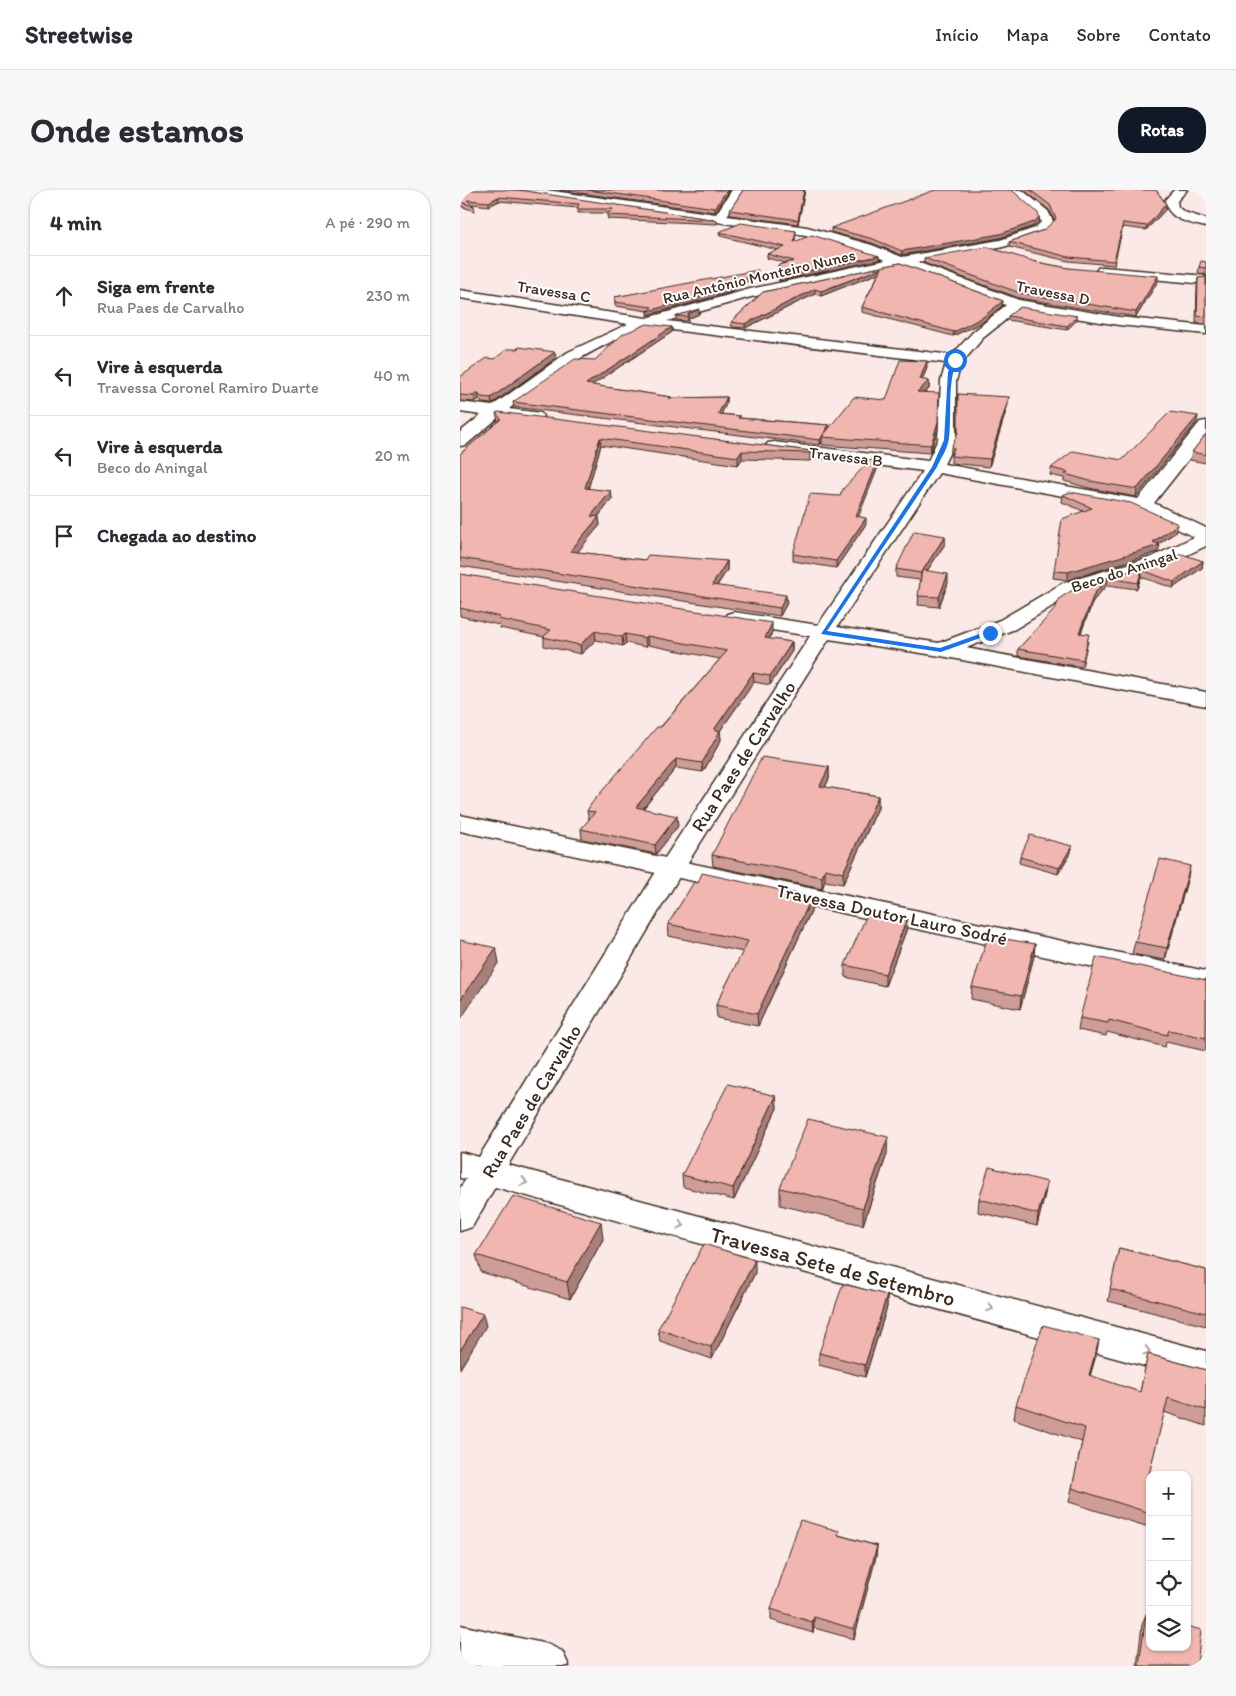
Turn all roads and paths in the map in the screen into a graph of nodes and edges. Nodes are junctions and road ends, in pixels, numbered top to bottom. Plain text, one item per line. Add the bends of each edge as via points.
1 (521, 190) edge
2 (738, 190) edge
3 (1015, 190) edge
4 (1182, 190) edge
5 (719, 219) junction
6 (1206, 223) edge
7 (987, 246) junction
8 (1011, 256) edge
9 (901, 261) junction
10 (1088, 270) edge
11 (1206, 280) edge
12 (460, 294) edge
13 (1016, 304) junction
14 (643, 322) junction
15 (1206, 330) edge
16 (955, 360) junction
17 (460, 407) edge
18 (496, 412) junction
19 (554, 419) edge
20 (1206, 426) edge
21 (460, 441) edge
22 (759, 445) edge
23 (934, 467) junction
24 (1143, 505) junction
25 (715, 615) edge
26 (823, 632) junction
27 (941, 650) junction
28 (1206, 699) edge
29 (460, 823) edge
30 (672, 867) junction
31 (1206, 981) edge
32 (474, 1169) edge
33 (460, 1216) edge
34 (1206, 1367) edge
35 (460, 1646) edge
36 (547, 1666) edge

1 - 5 street, Travessa D
2 - 5 street
3 - 7 street, Rua Antônio Monteiro Nunes via 1044,214 1048,223 1038,231
4 - 6 street via 1171,200 1172,208 1180,215
5 - 9 street, Travessa D via 823,234
7 - 8 street
7 - 9 street, Rua Antônio Monteiro Nunes
9 - 13 street, Travessa D
9 - 14 street, Rua Antônio Monteiro Nunes via 736,297
10 - 11 street
12 - 14 street, Travessa C
13 - 15 street, Travessa D via 1119,321
13 - 16 street via 999,316
14 - 16 street, Travessa C
14 - 18 street, Rua Antônio Monteiro Nunes via 589,346
16 - 23 street, Rua Paes de Carvalho via 948,389 947,440
17 - 18 street
18 - 19 street
18 - 21 street, Rua Antônio Monteiro Nunes
20 - 24 street
22 - 23 street, Travessa B
23 - 24 street, Travessa B
23 - 26 street, Rua Paes de Carvalho
24 - 27 street, Beco do Aningal via 1199,531 1205,538 1164,558 1055,593 1028,614 1004,626
25 - 26 street
26 - 27 street
26 - 30 street, Rua Paes de Carvalho
27 - 28 street
29 - 30 street, Travessa Doutor Lauro Sodré
30 - 31 street, Travessa Doutor Lauro Sodré
30 - 32 street, Rua Paes de Carvalho
32 - 33 street, Rua Paes de Carvalho
32 -> 34 street, Travessa Sete de Setembro
35 - 36 street

